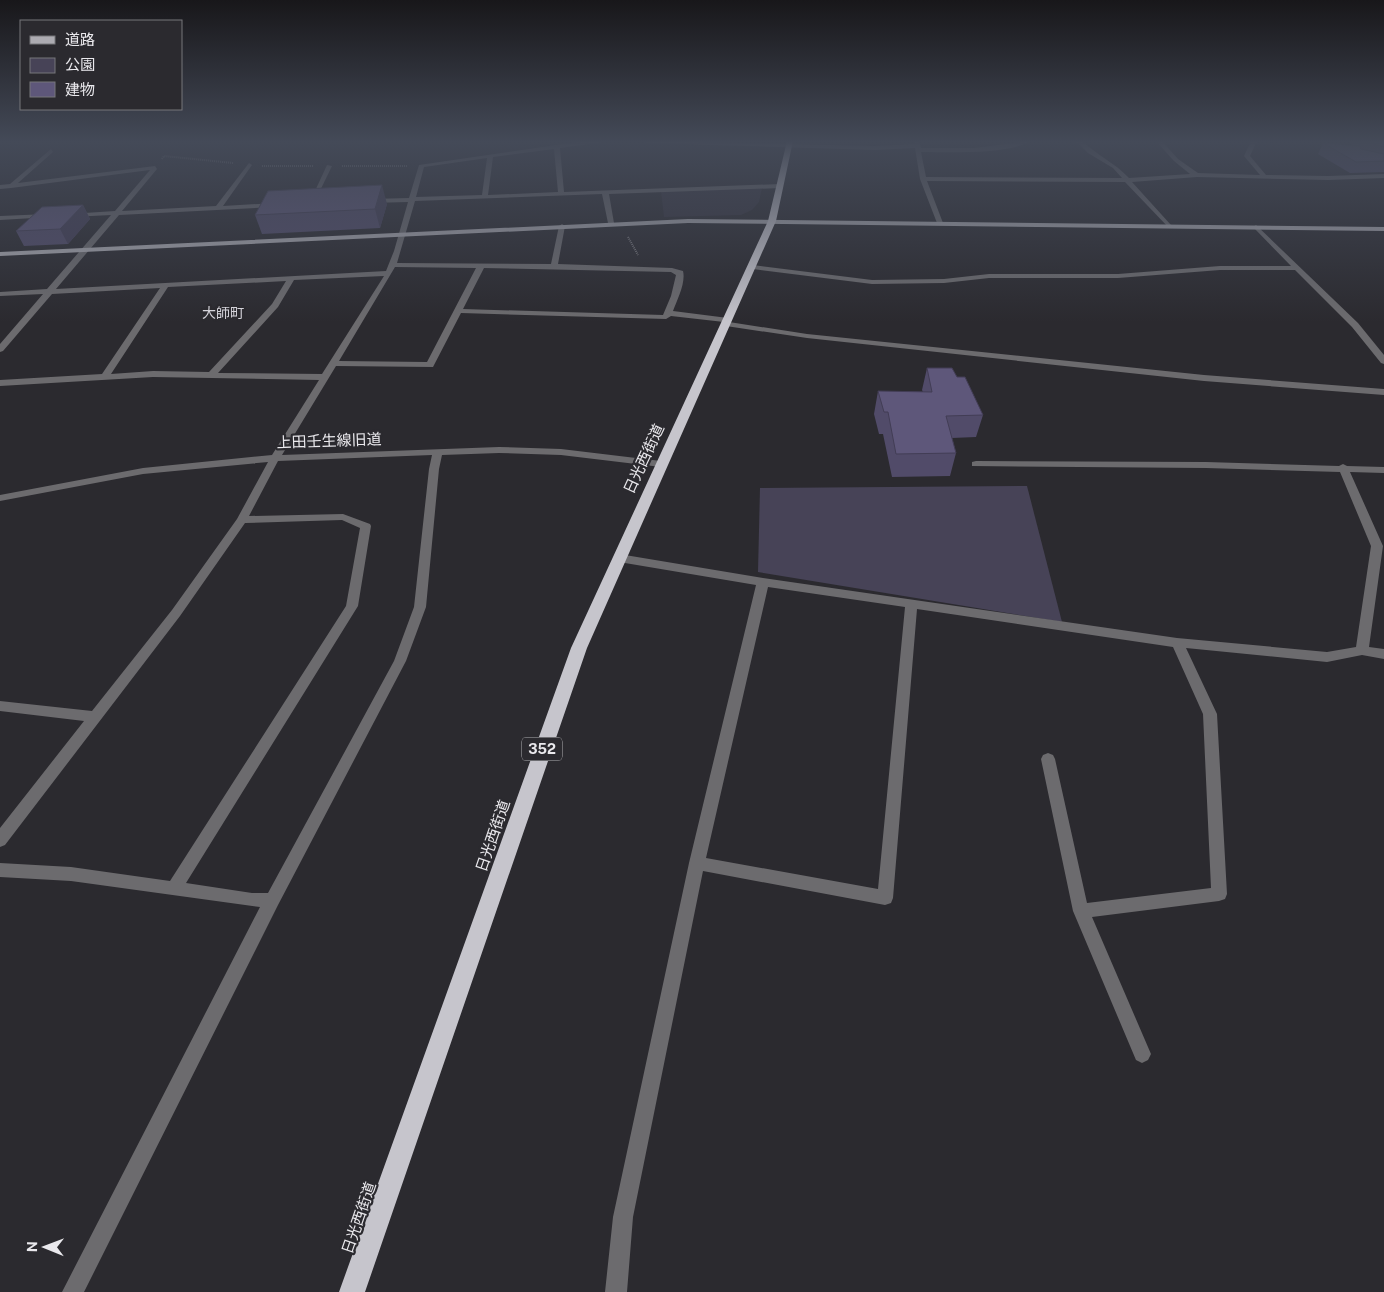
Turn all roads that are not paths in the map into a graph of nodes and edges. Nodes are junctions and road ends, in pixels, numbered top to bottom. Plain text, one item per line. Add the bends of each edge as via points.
1 (128, 201) edge
2 (223, 201) edge
3 (411, 201) edge
4 (607, 201) edge
5 (777, 201) edge
6 (932, 201) edge
7 (1147, 201) edge
8 (311, 203) joint
9 (321, 203) edge
10 (302, 204) edge
11 (283, 205) edge
12 (218, 208) junction
13 (119, 212) junction
14 (0, 218) edge
15 (772, 221) junction
16 (611, 223) junction
17 (940, 223) junction
18 (562, 226) junction
19 (1169, 226) junction
20 (1256, 227) junction
21 (1384, 229) edge
22 (403, 234) junction
23 (86, 249) junction
24 (0, 254) edge
25 (481, 266) junction
26 (554, 266) junction
27 (752, 267) junction
28 (1298, 268) junction
29 (390, 269) junction
30 (291, 279) junction
31 (165, 286) junction
32 (50, 292) junction
33 (0, 294) edge
34 (458, 311) junction
35 (669, 313) junction
36 (727, 322) junction
37 (0, 348) edge
38 (1384, 361) edge
39 (333, 363) junction
40 (212, 374) junction
41 (105, 376) junction
42 (324, 377) junction
43 (0, 383) edge
44 (1384, 392) edge
45 (438, 452) junction
46 (275, 458) junction
47 (661, 464) junction
48 (976, 464) dead end
49 (1343, 467) junction
50 (1384, 470) edge
51 (0, 498) edge
52 (242, 520) junction
53 (619, 558) junction
54 (763, 582) junction
55 (911, 604) junction
56 (1177, 642) junction
57 (1362, 650) junction
58 (1384, 654) edge
59 (0, 706) edge
60 (96, 717) junction
61 (1048, 759) dead end
62 (0, 840) edge
63 (697, 863) junction
64 (0, 870) edge
65 (174, 889) junction
66 (272, 900) junction
67 (1081, 911) junction
68 (1142, 1054) dead end
69 (74, 1292) edge
70 (352, 1292) edge
71 (616, 1292) edge

1 - 13 street
2 - 12 street
3 - 22 street
4 - 16 street
5 - 15 highway, 352
6 - 17 street
7 - 19 street
8 - 9 street
8 - 10 street
11 - 12 street
12 - 13 street
13 - 14 street
13 - 23 street
15 - 16 main road
15 - 17 main road
15 - 27 highway, 日光西街道 / 352
16 - 18 main road
17 - 19 main road
18 - 22 main road
18 - 26 street
19 - 20 main road
20 - 21 main road
20 - 28 street
22 - 23 main road
22 - 29 street
23 - 24 main road
23 - 32 street
25 - 26 street
25 - 29 street
25 - 34 street
26 - 35 street via 641,268 680,273
27 - 28 street via 872,282 944,281 990,276 1118,276 1220,268
27 - 36 highway, 日光西街道 / 352
28 - 38 street via 1355,325
29 - 30 street
29 - 39 street
30 - 31 street
30 - 40 street via 275,305
31 - 32 street
31 - 41 street
32 - 33 street
32 - 37 street
34 - 35 street via 666,317
34 - 39 street via 430,365
35 - 36 street
36 - 44 street via 807,336 1184,376
36 - 47 highway, 日光西街道 / 352
39 - 42 street
40 - 41 street
40 - 42 street
41 - 43 street
42 - 46 street
45 - 46 street, 上田壬生線旧道
45 - 47 street, 上田壬生線旧道 via 561,452
45 - 66 street via 420,607 400,661
46 - 51 street, 上田壬生線旧道 via 143,471
46 - 52 street
47 - 53 highway, 日光西街道 / 352
48 - 49 street
49 - 50 street
49 - 57 street via 1377,546
52 - 60 street
52 - 65 street via 344,517 366,526 352,606
53 - 54 street
53 - 70 highway, 日光西街道 / 352 via 579,648
54 - 55 street
54 - 63 street
55 - 56 street
55 - 63 street via 885,898
56 - 57 street via 1327,657
56 - 67 street via 1210,714 1218,894
57 - 58 street
59 - 60 street
60 - 62 street
61 - 67 street
63 - 71 street via 623,1217
64 - 65 street via 71,874
65 - 66 street
66 - 69 street
67 - 68 street

